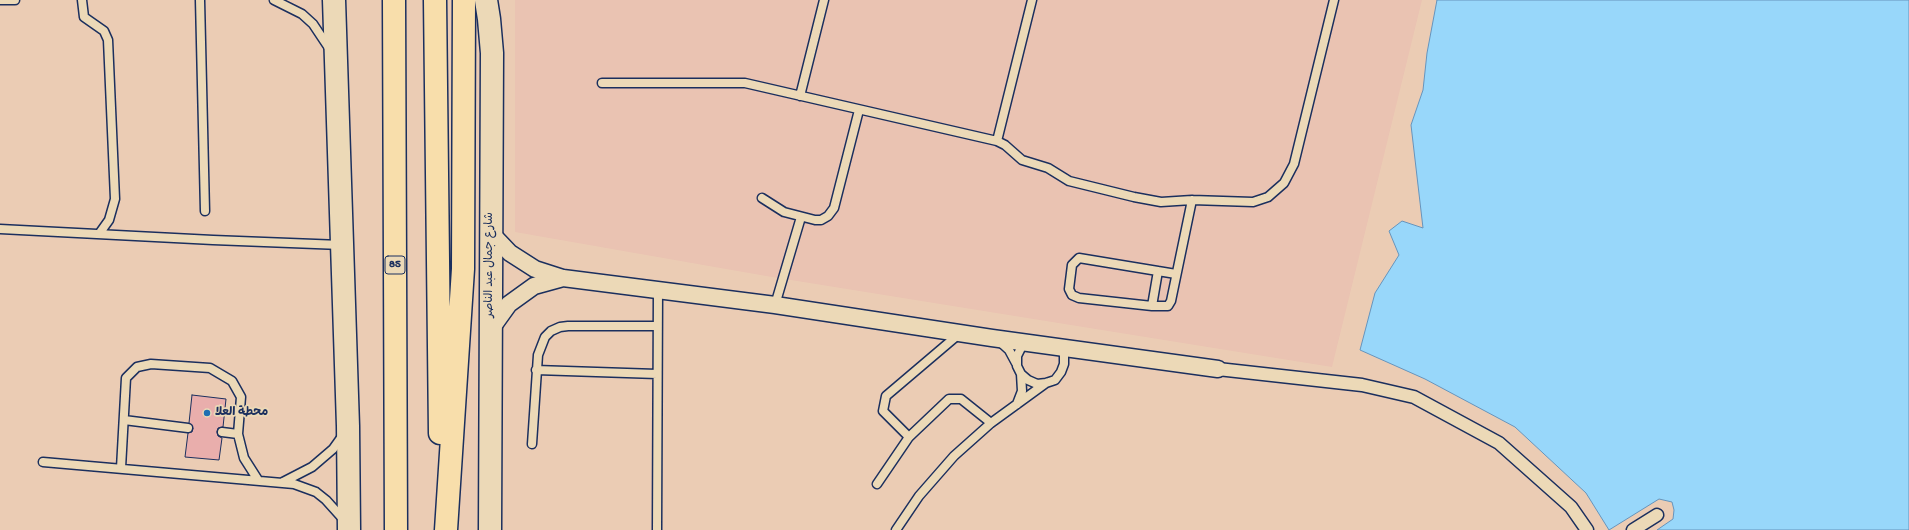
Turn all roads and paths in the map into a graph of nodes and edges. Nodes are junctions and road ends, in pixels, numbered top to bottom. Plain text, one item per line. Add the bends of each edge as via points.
1 (0, 0) edge
2 (15, 0) edge
3 (82, 0) edge
4 (200, 0) edge
5 (274, 0) edge
6 (334, 0) edge
7 (394, 0) edge
8 (435, 0) edge
9 (464, 0) edge
10 (486, 0) edge
11 (824, 0) edge
12 (1032, 0) edge
13 (1334, 0) edge
14 (335, 62) junction
15 (602, 82) dead end
16 (800, 96) junction
17 (860, 110) junction
18 (997, 141) junction
19 (762, 198) dead end
20 (1192, 200) junction
21 (205, 211) dead end
22 (801, 216) junction
23 (0, 229) edge
24 (490, 232) junction
25 (99, 234) junction
26 (342, 245) junction
27 (1158, 271) junction
28 (1176, 274) junction
29 (563, 278) junction
30 (658, 290) junction
31 (775, 305) junction
32 (1152, 306) junction
33 (657, 326) junction
34 (491, 329) junction
35 (960, 333) junction
36 (992, 338) junction
37 (1025, 343) junction
38 (1061, 348) junction
39 (1017, 366) junction
40 (1218, 369) joint
41 (536, 370) junction
42 (657, 374) junction
43 (1021, 374) junction
44 (1046, 383) junction
45 (1016, 404) junction
46 (124, 420) junction
47 (990, 423) junction
48 (348, 426) junction
49 (188, 428) dead end
50 (222, 432) dead end
51 (238, 434) junction
52 (909, 437) junction
53 (532, 444) dead end
54 (43, 462) dead end
55 (121, 468) junction
56 (258, 480) junction
57 (282, 482) junction
58 (877, 484) dead end
59 (1656, 515) dead end
60 (349, 530) edge
61 (396, 530) edge
62 (440, 530) edge
63 (446, 530) edge
64 (490, 530) edge
65 (657, 530) edge
66 (896, 530) edge
67 (1587, 530) edge
68 (1633, 530) edge

1 - 2 lane
3 - 25 lane via 84,17 104,31 108,40 116,193 109,220
4 - 21 lane
5 - 14 lane via 289,6 312,24 330,48
6 - 14 main road
7 - 61 highway, 85
8 - 62 highway
9 - 63 highway via 463,269
10 - 24 main road, شارع جمال عبد الناصر via 492,53
11 - 16 lane
12 - 18 lane
13 - 20 lane via 1294,164 1284,183 1268,197 1253,202
14 - 26 main road
15 - 16 lane via 745,83
16 - 17 lane
17 - 18 lane
17 - 22 lane via 834,208 821,220
18 - 20 lane via 1022,160 1048,168 1069,181 1161,202
19 - 22 lane via 784,212
20 - 28 lane
22 - 31 lane
23 - 25 lane
24 - 29 street via 510,253 535,268
24 - 34 main road, شارع جمال عبد الناصر
25 - 26 lane
26 - 48 main road
27 - 28 lane
27 - 32 lane
27 - 32 lane via 1079,258 1073,262 1070,279 1069,289 1075,297
28 - 32 lane via 1170,304 1165,307
29 - 30 street
29 - 34 street via 534,286 509,304
30 - 31 street
30 - 33 lane
31 - 35 street
33 - 41 lane via 560,327 545,337 538,355
33 - 42 lane
34 - 64 main road, شارع جمال عبد الناصر
35 - 36 street
35 - 52 lane via 886,396 883,410
36 - 37 street
36 - 39 lane via 1009,350
37 - 38 street
37 - 39 lane via 1017,356
38 - 40 street
38 - 44 lane via 1064,364 1061,372 1054,380
39 - 43 lane
40 - 67 street via 1362,385 1414,397 1498,443 1571,507
41 - 42 lane
41 - 53 lane
42 - 65 lane
43 - 44 lane via 1037,384
43 - 45 lane via 1022,391
44 - 45 lane
45 - 47 lane
46 - 49 lane
46 - 51 lane via 126,378 137,367 150,364 210,368 232,381 241,397
46 - 55 lane
47 - 52 lane via 961,399 950,399
47 - 66 lane via 935,476
48 - 57 lane via 323,459 303,473
48 - 60 main road
50 - 51 lane
51 - 56 lane via 244,458
52 - 58 lane
54 - 55 lane
55 - 56 lane
56 - 57 lane
57 - 60 lane via 305,487 326,500 336,508
59 - 68 street

